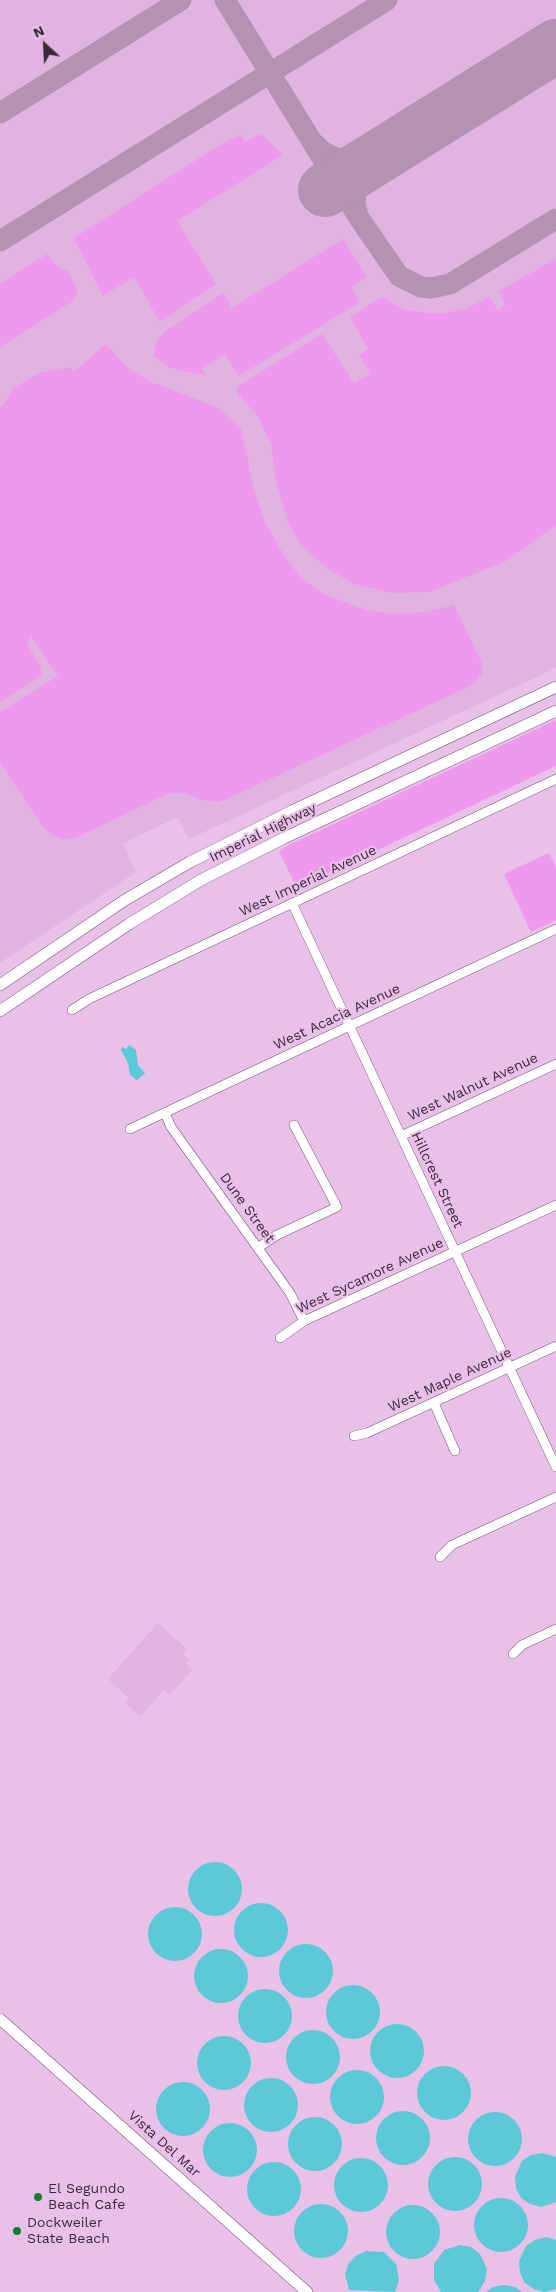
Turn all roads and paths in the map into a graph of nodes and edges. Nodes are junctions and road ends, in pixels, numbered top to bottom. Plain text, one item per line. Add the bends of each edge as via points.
1 (556, 687) edge
2 (556, 711) edge
3 (556, 779) edge
4 (308, 804) junction
5 (271, 844) junction
6 (292, 903) junction
7 (556, 929) edge
8 (0, 985) edge
9 (72, 1010) dead end
10 (0, 1011) edge
11 (350, 1026) junction
12 (556, 1064) edge
13 (165, 1113) junction
14 (294, 1125) dead end
15 (130, 1129) dead end
16 (401, 1136) junction
17 (556, 1204) edge
18 (259, 1247) junction
19 (455, 1252) junction
20 (304, 1322) junction
21 (280, 1338) dead end
22 (556, 1346) edge
23 (510, 1368) junction
24 (434, 1403) junction
25 (354, 1436) dead end
26 (455, 1451) dead end
27 (556, 1467) edge
28 (556, 1497) edge
29 (440, 1557) dead end
30 (556, 1630) edge
31 (513, 1654) dead end
32 (0, 2018) edge
33 (307, 2292) edge

1 - 4 main road, Imperial Highway
2 - 5 main road, Imperial Highway
3 - 6 street, West Imperial Avenue
4 - 5 main road via 304,811 270,828 268,838
4 - 8 main road, Imperial Highway via 221,846 125,900
5 - 10 main road, Imperial Highway via 172,897
6 - 9 street, West Imperial Avenue
6 - 11 street, Hillcrest Street
7 - 11 street, West Acacia Avenue
11 - 13 street, West Acacia Avenue
11 - 16 street, Hillcrest Street
12 - 16 street, West Walnut Avenue
13 - 15 street, West Acacia Avenue
13 - 18 street, Dune Street via 171,1127
14 - 18 street via 337,1207
16 - 19 street, Hillcrest Street
17 - 19 street, West Sycamore Avenue
18 - 20 street, Dune Street via 290,1293
19 - 20 street, West Sycamore Avenue
19 - 23 street, Hillcrest Street
20 - 21 street, West Sycamore Avenue
22 - 23 street, West Maple Avenue
23 - 24 street, West Maple Avenue
23 - 27 street, Hillcrest Street
24 - 25 street, West Maple Avenue via 367,1434
24 - 26 street
28 - 29 street via 452,1545
30 - 31 street via 522,1645
32 - 33 main road, Vista Del Mar

